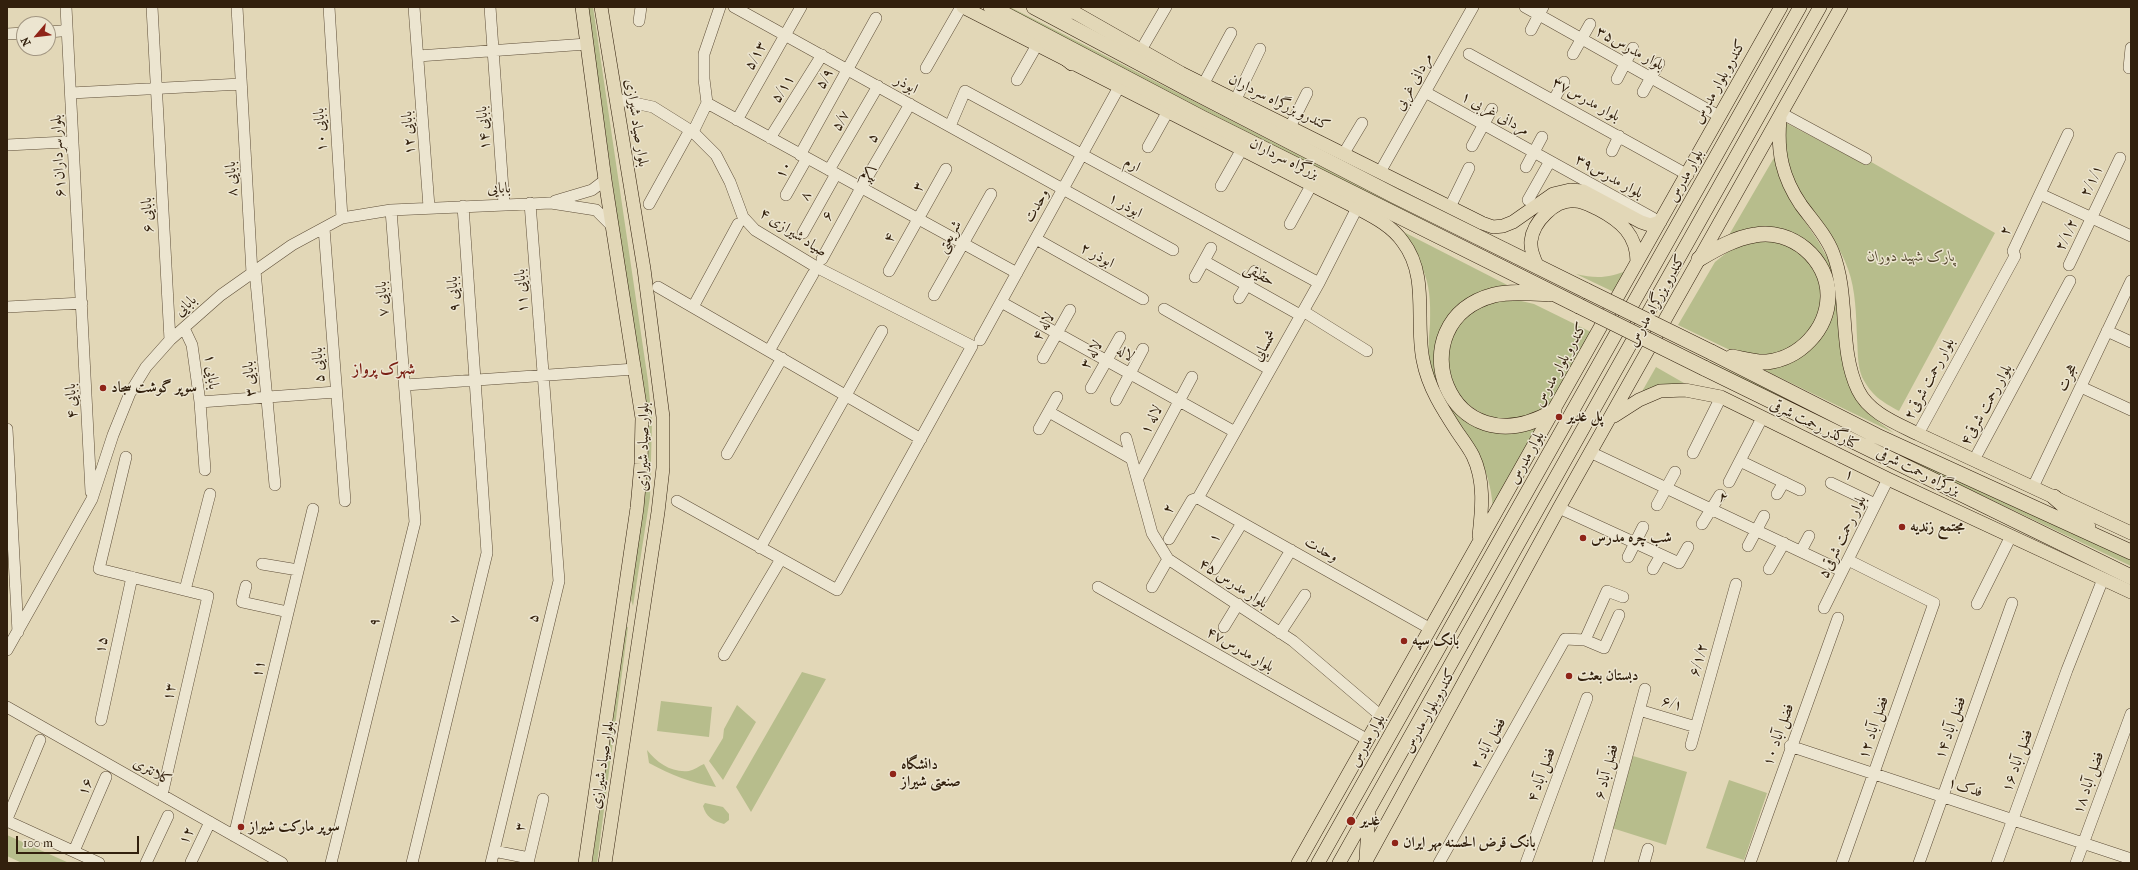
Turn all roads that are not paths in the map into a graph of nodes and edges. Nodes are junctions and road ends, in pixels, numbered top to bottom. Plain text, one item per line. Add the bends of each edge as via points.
1 (66, 7) edge
2 (152, 7) edge
3 (237, 7) edge
4 (329, 7) edge
5 (414, 7) edge
6 (490, 7) edge
7 (582, 7) edge
8 (602, 7) edge
9 (641, 7) edge
10 (720, 7) edge
11 (734, 7) edge
12 (801, 7) edge
13 (962, 7) edge
14 (991, 7) edge
15 (1035, 7) edge
16 (1166, 7) edge
17 (1474, 7) edge
18 (1525, 7) edge
19 (1781, 7) edge
20 (1800, 7) edge
21 (1820, 7) edge
22 (1841, 7) edge
23 (1068, 9) edge
24 (1541, 11) edge
25 (876, 18) dead end
26 (639, 21) dead end
27 (1026, 24) junction
28 (1590, 24) dead end
29 (1531, 30) dead end
30 (56, 31) edge
31 (61, 31) dead end
32 (1231, 33) dead end
33 (785, 35) junction
34 (1582, 39) junction
35 (1802, 39) junction
36 (587, 44) junction
37 (1037, 45) junction
38 (1633, 48) dead end
39 (2131, 48) edge
40 (1141, 50) junction
41 (1260, 50) dead end
42 (494, 51) junction
43 (1469, 54) dead end
44 (1573, 54) dead end
45 (822, 55) junction
46 (418, 56) junction
47 (1072, 63) junction
48 (1625, 63) junction
49 (1659, 63) dead end
50 (926, 68) dead end
51 (2129, 68) dead end
52 (847, 69) junction
53 (1181, 73) joint
54 (1651, 78) junction
55 (1617, 79) dead end
56 (1017, 80) dead end
57 (1564, 82) dead end
58 (241, 84) junction
59 (1797, 85) junction
60 (878, 86) junction
61 (1119, 87) junction
62 (156, 88) junction
63 (1199, 88) junction
64 (1425, 92) junction
65 (1643, 92) dead end
66 (71, 93) junction
67 (1307, 93) dead end
68 (616, 99) junction
69 (1236, 99) junction
70 (1554, 99) junction
71 (707, 103) junction
72 (910, 104) junction
73 (1163, 108) junction
74 (1492, 109) dead end
75 (1781, 113) junction
76 (1719, 116) junction
77 (1202, 118) junction
78 (737, 120) junction
79 (1362, 123) dead end
80 (1483, 124) junction
81 (950, 126) junction
82 (1290, 127) junction
83 (691, 131) junction
84 (2068, 134) dead end
85 (1620, 136) junction
86 (1542, 137) dead end
87 (770, 138) junction
88 (66, 142) dead end
89 (7, 145) edge
90 (1472, 146) dead end
91 (1148, 147) dead end
92 (1242, 149) junction
93 (1612, 150) dead end
94 (1534, 152) junction
95 (1344, 153) junction
96 (1082, 154) junction
97 (804, 157) junction
98 (2120, 158) dead end
99 (1866, 159) dead end
100 (1550, 161) junction
101 (1469, 168) dead end
102 (1526, 168) dead end
103 (946, 169) dead end
104 (1708, 169) junction
105 (832, 172) junction
106 (1380, 172) junction
107 (1688, 175) junction
108 (605, 180) junction
109 (1312, 184) junction
110 (1221, 186) dead end
111 (861, 188) junction
112 (1063, 189) junction
113 (991, 194) dead end
114 (2040, 194) junction
115 (786, 196) dead end
116 (1528, 200) dead end
117 (530, 203) junction
118 (551, 203) junction
119 (504, 204) junction
120 (649, 204) dead end
121 (462, 206) junction
122 (430, 207) junction
123 (1450, 207) junction
124 (1358, 208) junction
125 (392, 210) junction
126 (342, 218) junction
127 (1659, 218) junction
128 (2092, 218) junction
129 (918, 219) junction
130 (738, 224) dead end
131 (1290, 224) dead end
132 (612, 226) junction
133 (324, 228) junction
134 (803, 233) dead end
135 (2131, 236) edge
136 (1036, 239) junction
137 (963, 244) junction
138 (1211, 248) dead end
139 (1173, 250) dead end
140 (822, 259) dead end
141 (1699, 259) junction
142 (1204, 261) junction
143 (1637, 262) junction
144 (2069, 265) dead end
145 (1538, 267) junction
146 (888, 271) dead end
147 (1255, 271) dead end
148 (254, 272) junction
149 (1017, 273) junction
150 (813, 274) dead end
151 (1195, 277) dead end
152 (2070, 281) dead end
153 (2131, 281) edge
154 (1319, 283) junction
155 (1246, 286) junction
156 (658, 287) dead end
157 (1554, 294) junction
158 (934, 295) dead end
159 (1143, 298) dead end
160 (1239, 298) dead end
161 (1001, 302) junction
162 (82, 303) junction
163 (7, 307) edge
164 (692, 307) junction
165 (1164, 309) dead end
166 (1070, 310) dead end
167 (1301, 313) junction
168 (184, 328) junction
169 (2107, 331) junction
170 (882, 332) dead end
171 (1057, 334) junction
172 (1120, 336) dead end
173 (1969, 339) joint
174 (170, 340) junction
175 (2131, 342) edge
176 (976, 343) junction
177 (1143, 349) dead end
178 (769, 351) junction
179 (1367, 351) dead end
180 (1711, 352) junction
181 (782, 358) junction
182 (1043, 358) dead end
183 (1106, 361) junction
184 (1704, 368) joint
185 (636, 369) junction
186 (1269, 369) junction
187 (1130, 374) junction
188 (543, 375) junction
189 (1192, 377) dead end
190 (475, 380) junction
191 (405, 386) junction
192 (2081, 387) junction
193 (1091, 388) dead end
194 (336, 392) junction
195 (846, 395) junction
196 (267, 396) junction
197 (1056, 397) dead end
198 (1721, 397) junction
199 (1116, 400) dead end
200 (1179, 401) junction
201 (200, 402) junction
202 (2131, 410) edge
203 (1554, 411) junction
204 (1049, 412) junction
205 (1610, 418) junction
206 (1762, 418) junction
207 (7, 429) edge
208 (1039, 429) dead end
209 (1235, 432) junction
210 (1918, 434) junction
211 (1126, 438) dead end
212 (921, 439) junction
213 (1590, 452) junction
214 (1693, 453) dead end
215 (728, 454) dead end
216 (126, 457) dead end
217 (1132, 459) junction
218 (1974, 460) junction
219 (1740, 461) junction
220 (205, 470) dead end
221 (1675, 472) dead end
222 (1138, 478) junction
223 (1888, 479) junction
224 (1729, 482) dead end
225 (1784, 482) junction
226 (1831, 483) dead end
227 (275, 485) dead end
228 (2033, 487) junction
229 (1666, 488) junction
230 (1800, 490) dead end
231 (210, 494) dead end
232 (1720, 494) dead end
233 (1778, 494) dead end
234 (2054, 497) junction
235 (92, 498) junction
236 (1198, 498) junction
237 (345, 501) dead end
238 (677, 501) dead end
239 (1875, 504) junction
240 (1657, 505) dead end
241 (1559, 508) junction
242 (313, 509) dead end
243 (1711, 509) junction
244 (1764, 516) dead end
245 (1242, 523) junction
246 (1702, 524) dead end
247 (1643, 527) dead end
248 (1756, 530) junction
249 (1545, 532) junction
250 (2131, 533) edge
251 (1809, 536) dead end
252 (2011, 536) junction
253 (2099, 537) junction
254 (1169, 539) dead end
255 (1635, 543) junction
256 (1784, 543) junction
257 (1478, 544) junction
258 (1748, 546) dead end
259 (1688, 547) dead end
260 (760, 548) junction
261 (1291, 550) junction
262 (1801, 551) junction
263 (2131, 552) edge
264 (1661, 555) junction
265 (1628, 557) dead end
266 (781, 559) junction
267 (1168, 559) junction
268 (1848, 560) junction
269 (262, 564) dead end
270 (1214, 569) dead end
271 (1653, 569) dead end
272 (1769, 569) dead end
273 (298, 570) junction
274 (1842, 571) junction
275 (132, 577) junction
276 (2129, 577) edge
277 (2103, 579) junction
278 (1736, 584) dead end
279 (246, 586) dead end
280 (1098, 587) dead end
281 (1152, 587) dead end
282 (185, 590) junction
283 (2131, 592) edge
284 (1305, 595) dead end
285 (1490, 596) junction
286 (1623, 597) dead end
287 (1262, 598) dead end
288 (2012, 603) dead end
289 (1238, 604) junction
290 (1977, 604) dead end
291 (621, 608) junction
292 (1824, 608) dead end
293 (288, 612) junction
294 (642, 612) junction
295 (1618, 615) dead end
296 (1455, 618) junction
297 (1838, 618) dead end
298 (1224, 627) dead end
299 (1429, 628) junction
300 (1471, 628) junction
301 (18, 632) junction
302 (1280, 633) junction
303 (1585, 640) junction
304 (7, 650) edge
305 (724, 655) dead end
306 (1645, 689) dead end
307 (1587, 698) dead end
308 (7, 707) edge
309 (1639, 710) junction
310 (2131, 714) edge
311 (1381, 716) junction
312 (101, 720) dead end
313 (1696, 726) junction
314 (40, 740) dead end
315 (1368, 740) junction
316 (1691, 745) dead end
317 (1790, 746) junction
318 (1874, 774) junction
319 (106, 777) dead end
320 (1347, 777) junction
321 (1362, 784) junction
322 (162, 795) junction
323 (1942, 797) junction
324 (543, 799) dead end
325 (1369, 810) junction
326 (168, 816) dead end
327 (2012, 819) junction
328 (7, 820) edge
329 (210, 822) junction
330 (234, 836) junction
331 (2084, 842) junction
332 (1648, 849) dead end
333 (74, 851) junction
334 (494, 851) junction
335 (264, 858) edge
336 (2131, 859) edge
337 (528, 861) edge
338 (191, 862) edge
339 (1365, 862) edge
340 (99, 863) edge
341 (146, 863) edge
342 (282, 863) edge
343 (331, 863) edge
344 (412, 863) edge
345 (491, 863) edge
346 (585, 863) edge
347 (604, 863) edge
348 (1298, 863) edge
349 (1318, 863) edge
350 (1340, 863) edge
351 (1439, 863) edge
352 (1526, 863) edge
353 (1598, 863) edge
354 (1644, 863) edge
355 (1750, 863) edge
356 (1842, 863) edge
357 (1919, 863) edge
358 (1997, 863) edge
359 (2076, 863) edge

1 - 66 street, بلوار سرداران۶۱
2 - 62 street, بابایی ۶
3 - 58 street, بابایی ۸
4 - 126 street, بابایی ۱۰
5 - 46 street, بابایی ۱۲
6 - 42 street, بابایی ۱۴
7 - 36 main road, بلوار صیاد شیرازی
8 - 68 main road, بلوار صیاد شیرازی
9 - 26 street
10 - 71 street via 704,54
11 - 33 street, ابوذر
12 - 33 street, ۵/۱۳
13 - 37 main road
13 - 50 street
14 - 27 highway, بزرگراه سرداران
15 - 23 highway
15 - 63 highway, بزرگراه سرداران
16 - 40 street
17 - 64 street, مردانی غربی
18 - 24 street, بلوار مدرس۳۵
19 - 76 main road, کندرو بلوار مدرس
20 - 104 main road, بلوار مدرس
21 - 35 main road
22 - 59 main road
23 - 40 main road
24 - 29 street
24 - 34 street, بلوار مدرس۳۵
25 - 52 street, ۵/۹
27 - 47 highway
27 - 77 highway, بزرگراه سرداران
28 - 34 street
30 - 31 street
32 - 63 street
33 - 45 street, ابوذر
33 - 78 street, ۵/۱۳
34 - 44 street
34 - 48 street, بلوار مدرس۳۵
35 - 59 main road
35 - 285 main road
36 - 42 street
36 - 108 main road, بلوار صیاد شیرازی
37 - 47 main road
37 - 56 street
38 - 48 street
39 - 51 street
40 - 53 main road
41 - 69 street
42 - 46 street
42 - 119 street, بابایی ۱۴
43 - 70 street, بلوار مدرس۳۷
45 - 52 street, ابوذر
45 - 87 street, ۵/۱۱
46 - 122 street, بابایی ۱۲
47 - 61 main road
48 - 54 street, بلوار مدرس۳۵
48 - 55 street
49 - 54 street
52 - 60 street, ابوذر
52 - 97 street, ۵/۹
53 - 63 highway
54 - 65 street
54 - 76 street, بلوار مدرس۳۵
57 - 70 street
58 - 62 street
58 - 148 street, بابایی ۸
59 - 75 main road, کندرو بزرگراه مدرس
60 - 72 street, ابوذر
60 - 105 street, ۵/۷
61 - 73 main road
61 - 96 street, وحدت
62 - 66 street
62 - 174 street, بابایی ۶
63 - 69 main road, کندرو بزرگراه سرداران
63 - 145 highway, بزرگراه سرداران
64 - 80 street, مردانی غربی ۱
64 - 106 street, مردانی غربی
66 - 162 street, بلوار سرداران۶۱
67 - 82 street
68 - 83 street, صیاد شیرازی ۴ via 653,107
68 - 294 main road, بلوار صیاد شیرازی via 644,269 663,417 663,468
69 - 82 main road, کندرو بزرگراه سرداران
70 - 85 street, بلوار مدرس۳۷
71 - 78 street, بیکم
71 - 83 street
72 - 81 street, ابوذر
72 - 111 street, ۵
73 - 77 highway
73 - 91 street
73 - 92 main road
74 - 80 street
75 - 99 street
75 - 141 main road, کندرو بزرگراه مدرس
75 - 210 main road via 1778,141 1782,165 1801,204 1832,252 1842,286 1848,357 1858,390 1876,410
76 - 107 main road, کندرو بلوار مدرس
77 - 157 highway, بزرگراه سرداران
78 - 87 street, بیکم
79 - 95 street
80 - 90 street
80 - 94 street, مردانی غربی ۱
81 - 96 street, ارم via 965,91
81 - 112 street, ابوذر
82 - 95 main road, کندرو بزرگراه سرداران
83 - 120 street
83 - 176 street, صیاد شیرازی ۴ via 716,155 730,182 743,217 755,230 818,268
84 - 114 street, ۲
85 - 93 street
85 - 107 street, بلوار مدرس۳۷
86 - 94 street
87 - 97 street, بیکم
88 - 89 street
92 - 109 main road
92 - 110 street
94 - 100 street, مردانی غربی ۱
94 - 102 street
95 - 106 main road, کندرو بزرگراه سرداران
96 - 112 street, وحدت
96 - 154 street, ارم
97 - 105 street, بیکم
97 - 115 street, ۱۰
98 - 128 street, ۲/۱/۱
100 - 116 street
100 - 127 street, بلوار مدرس۳۹
101 - 123 street
103 - 129 street, ۳
104 - 127 main road
104 - 296 main road, بلوار مدرس
105 - 111 street, بیکم
105 - 134 street, ۸
106 - 123 main road, کندرو بزرگراه سرداران
107 - 127 main road, کندرو بلوار مدرس
108 - 118 street, بابایی via 592,190
108 - 132 main road, بلوار صیاد شیرازی
109 - 124 main road
109 - 131 street
111 - 129 street, بیکم
111 - 140 street, ۶
112 - 136 street, وحدت
112 - 139 street, ابوذر ۱
113 - 137 street, شریعتی
114 - 128 street
114 - 173 street, ۲ via 2014,251 2015,256
117 - 118 street, بابایی
117 - 119 street, بابایی
117 - 188 street, بابایی ۱۱
118 - 132 street, بابایی via 596,210
119 - 121 street, بابایی
121 - 122 street, بابایی
121 - 190 street, بابایی ۹
122 - 125 street, بابایی
123 - 127 main road, کندرو بزرگراه سرداران via 1493,227 1503,226 1513,222 1553,194 1570,190 1582,191 1650,225
124 - 154 street, شمسایی
124 - 257 main road via 1384,223 1404,242 1414,264 1420,288 1423,359 1429,380 1438,401 1473,454 1477,466 1483,506
125 - 126 street, بابایی
125 - 191 street, بابایی ۷
126 - 133 street, بابایی
127 - 143 main road, کندرو بلوار مدرس
128 - 135 street
128 - 144 street, ۲/۱/۲
129 - 137 street, بیکم
129 - 146 street, ۴
130 - 164 street
132 - 185 main road, بلوار صیاد شیرازی
133 - 148 street, بابایی via 292,245
133 - 194 street, بابایی ۵
136 - 149 street, وحدت
136 - 159 street, ابوذر ۲
137 - 149 street, بیکم
137 - 158 street, شریعتی
138 - 142 street
141 - 180 highway via 1736,240 1755,235 1786,237 1803,246 1812,255 1825,281 1828,296 1826,311 1814,336 1793,354 1766,362 1753,362
141 - 205 main road, کندرو بزرگراه مدرس
142 - 151 street
142 - 155 street, حقیقی
143 - 145 main road via 1637,251 1628,230 1613,217 1589,204 1575,200 1555,207 1544,215 1535,229 1531,251
143 - 203 main road, کندرو بلوار مدرس
145 - 180 highway, بزرگراه سرداران, bridge
147 - 155 street
148 - 168 street, بابایی via 221,295
148 - 196 street, بابایی ۳
149 - 161 street, وحدت
150 - 178 street
152 - 218 street, بلوار رحمت شرقی۴
153 - 169 street, هجرت
154 - 167 street, شمسایی
155 - 160 street
155 - 167 street, حقیقی
156 - 164 street
157 - 184 highway, بزرگراه سرداران, bridge
157 - 203 highway via 1495,295 1474,304 1451,325 1441,361 1444,380 1452,398 1466,413 1484,422 1508,426 1528,424
161 - 171 street, لاله
161 - 176 street, وحدت
162 - 163 street
162 - 235 street, بابایی ۴
164 - 178 street
165 - 186 street
166 - 171 street, لاله ۴
167 - 179 street, حقیقی
167 - 186 street, شمسایی
168 - 174 street, بابایی
168 - 201 street, بابایی ۱ via 192,345
169 - 175 street
169 - 192 street, هجرت
170 - 195 street
171 - 182 street, لاله ۴
171 - 183 street, لاله
172 - 183 street, لاله ۳
173 - 210 street, بلوار رحمت شرقی۲
174 - 235 street, بابایی via 146,368 130,393 112,435
176 - 212 street, وحدت
177 - 187 street
178 - 181 street
180 - 253 highway, بزرگراه رحمت شرقی via 1877,436
181 - 195 street
181 - 215 street
183 - 187 street, لاله
183 - 193 street, لاله ۳
184 - 276 highway, بزرگراه رحمت شرقی
185 - 188 street
185 - 291 main road, بلوار صیاد شیرازی via 642,418 641,464 637,508
186 - 209 street, شمسایی
187 - 199 street
187 - 200 street, لاله
188 - 190 street
188 - 334 street, ۵ via 559,581
189 - 200 street, لاله ۱
190 - 191 street
190 - 344 street, ۷ via 487,553
191 - 343 street, ۹ via 415,522
192 - 202 street
192 - 228 street, هجرت
194 - 196 street
194 - 237 street, بابایی ۵
195 - 212 street
195 - 260 street
196 - 201 street
196 - 227 street, بابایی ۳
197 - 204 street
198 - 205 main road, کنارگذر رحمت شرقی via 1685,390 1660,391 1639,400
198 - 206 main road, کنارگذر رحمت شرقی
198 - 214 street
200 - 209 street, لاله
200 - 222 street, لاله ۱
201 - 220 street, بابایی ۱
203 - 257 main road, کندرو بلوار مدرس
204 - 208 street
204 - 217 street
205 - 213 main road, کندرو بزرگراه مدرس
206 - 219 street
206 - 223 main road, کنارگذر رحمت شرقی
207 - 301 street
209 - 236 street, شمسایی
210 - 218 main road
211 - 217 street, ۴۵ بلوار مدرس
212 - 266 street, وحدت via 837,590
213 - 229 street, ۲
213 - 241 main road, کندرو بزرگراه مدرس
216 - 275 street via 99,569
217 - 222 street, ۴۵ بلوار مدرس
218 - 228 main road
219 - 224 street
219 - 225 street
221 - 229 street
222 - 267 street, ۴۵ بلوار مدرس via 1152,533
223 - 239 street, ۵بلوار رحمت شرقی
223 - 252 main road, کنارگذر رحمت شرقی
225 - 230 street
225 - 233 street
226 - 239 street, ۱
228 - 234 main road
229 - 240 street
229 - 243 street, ۲
231 - 282 street
232 - 243 street
234 - 250 main road
234 - 253 highway
235 - 301 street, بابایی
236 - 245 street, وحدت
236 - 254 street, ۲ via 1192,500
238 - 260 street
239 - 268 street, ۵بلوار رحمت شرقی
241 - 249 main road, کندرو بزرگراه مدرس
241 - 255 street
242 - 273 street, ۱۱
243 - 246 street
243 - 248 street, ۲
244 - 248 street
245 - 261 street, وحدت
245 - 270 street, ۱
247 - 255 street
248 - 256 street, ۲
248 - 258 street
249 - 285 main road
249 - 339 main road, کندرو بلوار مدرس
251 - 262 street
252 - 277 main road, کنارگذر رحمت شرقی
252 - 290 street
253 - 263 highway, بزرگراه رحمت شرقی
255 - 264 street
255 - 265 street
256 - 262 street, ۲
256 - 272 street
257 - 299 main road, کندرو بلوار مدرس
259 - 264 street via 1678,563
260 - 266 street
261 - 287 street
261 - 299 street, وحدت
262 - 274 street, ۲
264 - 271 street
266 - 305 street
267 - 281 street
267 - 289 street, ۴۵ بلوار مدرس
268 - 274 street, ۵بلوار رحمت شرقی
268 - 318 street, فضل آباد ۱۲ via 1934,603
269 - 273 street
273 - 293 street, ۱۱
274 - 292 street, ۵بلوار رحمت شرقی
275 - 282 street
275 - 312 street, ۱۵
277 - 283 main road, کنارگذر رحمت شرقی
277 - 327 street, فضل آباد ۱۶
278 - 313 street, ۶/۱/۲
279 - 293 street via 242,602
280 - 315 street, بلوار مدرس۴۷
282 - 322 street, ۱۳ via 208,596
284 - 302 street
285 - 300 main road
286 - 303 street via 1607,591
288 - 323 street, فضل آباد ۱۴
289 - 298 street
289 - 302 street, ۴۵ بلوار مدرس
291 - 294 main road
291 - 346 main road, بلوار صیاد شیرازی
293 - 330 street, ۱۱
294 - 347 main road, بلوار صیاد شیرازی
295 - 303 street via 1604,648
296 - 300 main road
296 - 321 main road, بلوار مدرس
297 - 317 street, فضل آباد ۱۰
299 - 311 main road, کندرو بلوار مدرس
300 - 325 main road
301 - 304 street, بابایی
302 - 311 street, ۴۵ بلوار مدرس
303 - 351 street, فضل آباد ۲ via 1565,639
306 - 309 street, فضل آباد ۶
307 - 352 street, فضل آباد ۴
308 - 322 street, کلانتری
309 - 313 street, ۶/۱
309 - 353 street, فضل آباد ۶
310 - 331 street, فضل آباد ۱۸
311 - 315 main road, کندرو بلوار مدرس
313 - 316 street, ۶/۱/۲
314 - 328 street
315 - 320 main road, کندرو بلوار مدرس
317 - 318 street, فدک۱
317 - 355 street, فضل آباد ۱۰
318 - 323 street, فدک۱
318 - 356 street, فضل آباد ۱۲
319 - 333 street, ۱۶
320 - 321 main road
320 - 348 main road, کندرو بلوار مدرس
321 - 349 main road, بلوار مدرس
322 - 329 street, کلانتری
323 - 327 street, فدک۱
323 - 357 street, فضل آباد ۱۴
324 - 337 street, ۳
325 - 339 main road
325 - 350 main road
326 - 341 street
327 - 331 street, فدک۱
327 - 358 street, فضل آباد ۱۶
328 - 333 street
329 - 330 street, کلانتری
329 - 338 street, ۱۲
330 - 335 street, کلانتری
331 - 336 street, فدک۱
331 - 359 street, فضل آباد ۱۸
332 - 354 street
333 - 340 street
334 - 337 street
334 - 345 street, ۵
335 - 342 street, کلانتری

